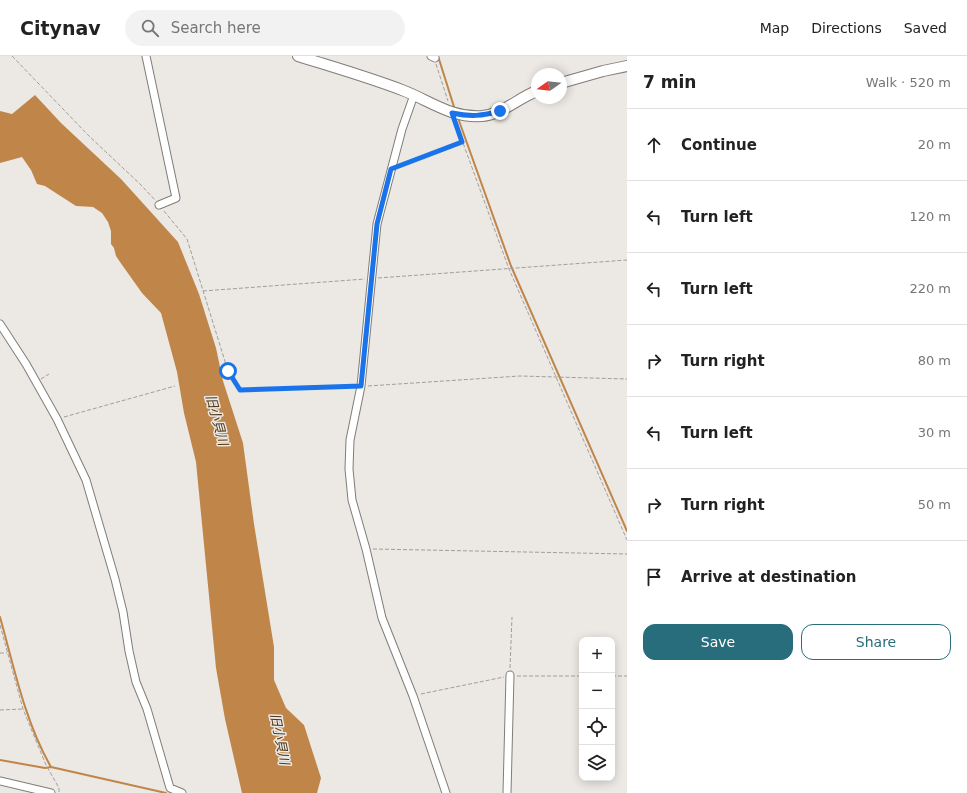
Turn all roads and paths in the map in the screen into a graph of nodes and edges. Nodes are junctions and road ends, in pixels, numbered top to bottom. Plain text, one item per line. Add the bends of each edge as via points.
1 (12, 56) edge
2 (146, 56) edge
3 (298, 56) edge
4 (433, 57) edge
5 (627, 66) edge
6 (567, 81) edge
7 (531, 94) edge
8 (414, 95) junction
9 (452, 113) junction
10 (462, 142) junction
11 (391, 169) junction
12 (159, 205) junction
13 (627, 260) edge
14 (508, 269) junction
15 (372, 279) junction
16 (203, 291) junction
17 (0, 324) edge
18 (50, 374) dead end
19 (555, 377) junction
20 (627, 379) edge
21 (36, 382) junction
22 (175, 386) dead end
23 (361, 386) junction
24 (57, 419) junction
25 (627, 540) edge
26 (366, 549) junction
27 (627, 554) edge
28 (512, 617) dead end
29 (0, 625) edge
30 (8, 652) junction
31 (0, 653) edge
32 (510, 676) junction
33 (579, 676) edge
34 (615, 676) edge
35 (627, 676) edge
36 (413, 696) junction
37 (23, 709) junction
38 (0, 710) edge
39 (0, 781) edge
40 (51, 793) edge
41 (59, 793) edge
42 (182, 793) edge
43 (446, 793) edge
44 (507, 793) edge

1 - 12 path
2 - 12 street via 176,198
3 - 8 street
4 - 9 path
5 - 6 street
7 - 9 street via 500,111 484,116
8 - 9 street
8 - 11 street
9 - 10 path
10 - 11 path
10 - 14 path
11 - 15 street via 377,224
12 - 16 path via 187,239
13 - 14 path
14 - 15 path
14 - 19 path
15 - 16 path
15 - 23 street
16 - 23 path via 228,371 240,390
17 - 21 street
18 - 21 path
19 - 20 path
19 - 23 path via 520,376
19 - 25 path
21 - 24 street
22 - 24 path
23 - 26 street via 350,440 349,469 352,500
24 - 42 street via 88,487 115,579 136,682 147,709 170,788
26 - 27 path
26 - 36 street via 386,629
28 - 32 path
29 - 30 path
30 - 31 path
30 - 37 path
32 - 33 path
32 - 36 path
32 - 44 street
34 - 35 path
36 - 43 street
37 - 38 path
37 - 41 path
39 - 40 street

